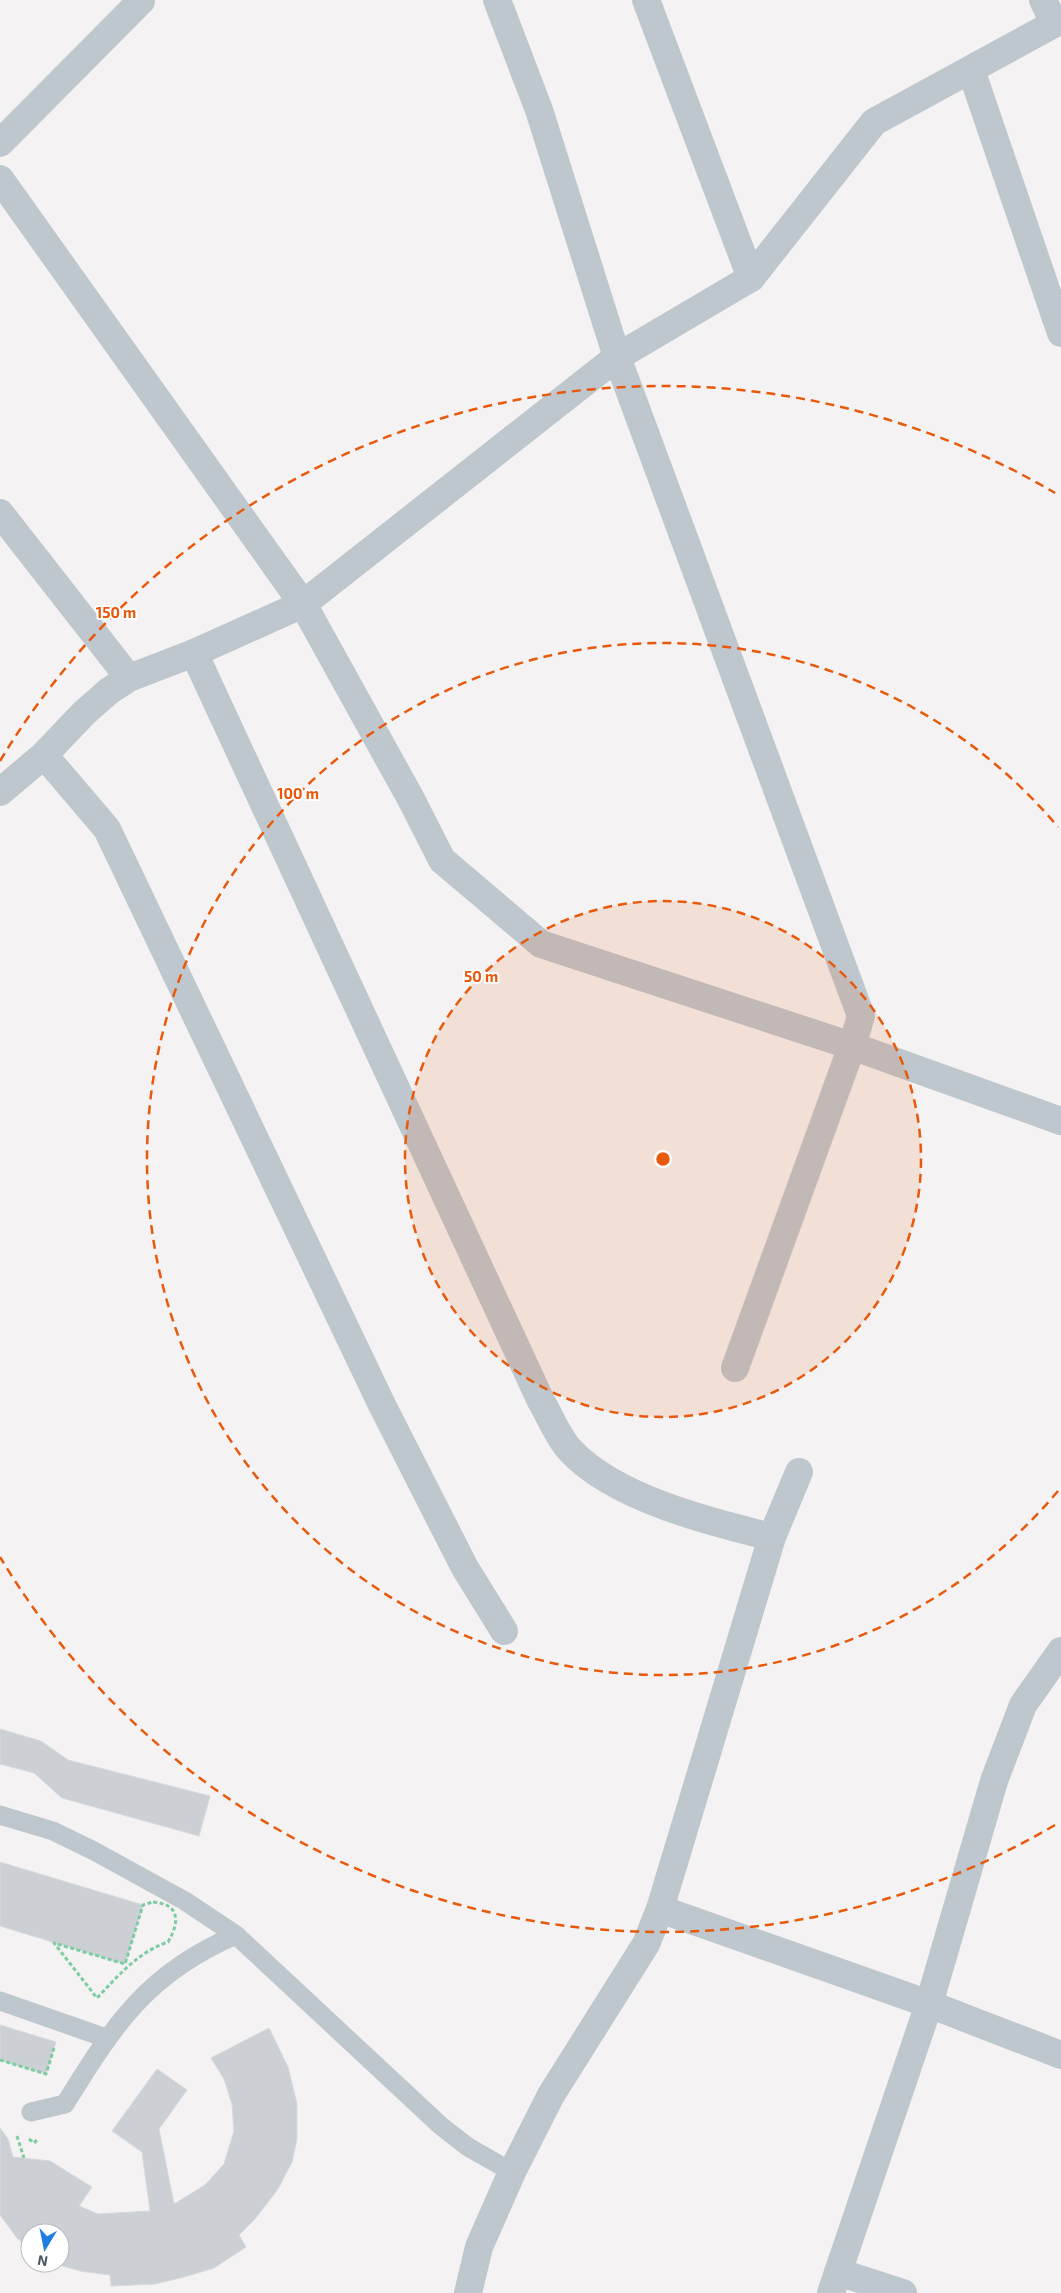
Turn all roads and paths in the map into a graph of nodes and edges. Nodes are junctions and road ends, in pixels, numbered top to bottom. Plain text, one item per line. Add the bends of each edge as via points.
1 (497, 0) edge
2 (646, 0) edge
3 (141, 1) edge
4 (1053, 14) edge
5 (971, 70) junction
6 (0, 143) edge
7 (0, 179) edge
8 (751, 278) junction
9 (1061, 333) edge
10 (617, 357) junction
11 (0, 513) edge
12 (303, 604) junction
13 (194, 653) junction
14 (129, 678) junction
15 (44, 755) junction
16 (0, 792) edge
17 (852, 1046) junction
18 (1061, 1121) edge
19 (735, 1368) dead end
20 (799, 1472) dead end
21 (772, 1537) junction
22 (504, 1631) dead end
23 (1061, 1651) edge
24 (0, 1815) edge
25 (660, 1909) junction
26 (236, 1935) junction
27 (97, 1998) joint
28 (0, 2001) edge
29 (929, 2004) junction
30 (106, 2038) junction
31 (56, 2042) dead end
32 (1061, 2055) edge
33 (0, 2060) edge
34 (31, 2112) dead end
35 (512, 2172) junction
36 (834, 2282) edge
37 (468, 2293) edge
38 (902, 2293) edge

1 - 10 street via 539,110
2 - 8 street
3 - 6 street
4 - 5 street
5 - 8 street via 874,122
5 - 9 street
7 - 12 street
8 - 10 street
10 - 12 street
10 - 17 street via 861,1016
11 - 14 street
12 - 13 street
12 - 17 street via 442,860 541,944
13 - 14 street
13 - 21 street via 537,1392 569,1450 601,1477 699,1520
14 - 15 street via 84,713
15 - 16 street
15 - 22 street via 107,829 382,1405 465,1568
17 - 18 street
17 - 19 street
20 - 21 street
21 - 25 street
23 - 29 street via 1023,1704 994,1781
24 - 26 lane via 53,1831 94,1850 185,1901
25 - 29 street
25 - 35 street via 646,1944 551,2095
26 - 30 lane via 208,1947 163,1976
26 - 35 lane via 441,2126 468,2147
27 - 27 path via 54,1943 125,1964 143,1905 164,1903 172,1909 176,1929 168,1942 151,1948 135,1960
28 - 30 lane
29 - 32 street
29 - 36 street
30 - 34 lane via 65,2104
31 - 33 path via 46,2074
35 - 37 street via 479,2247
36 - 38 street

